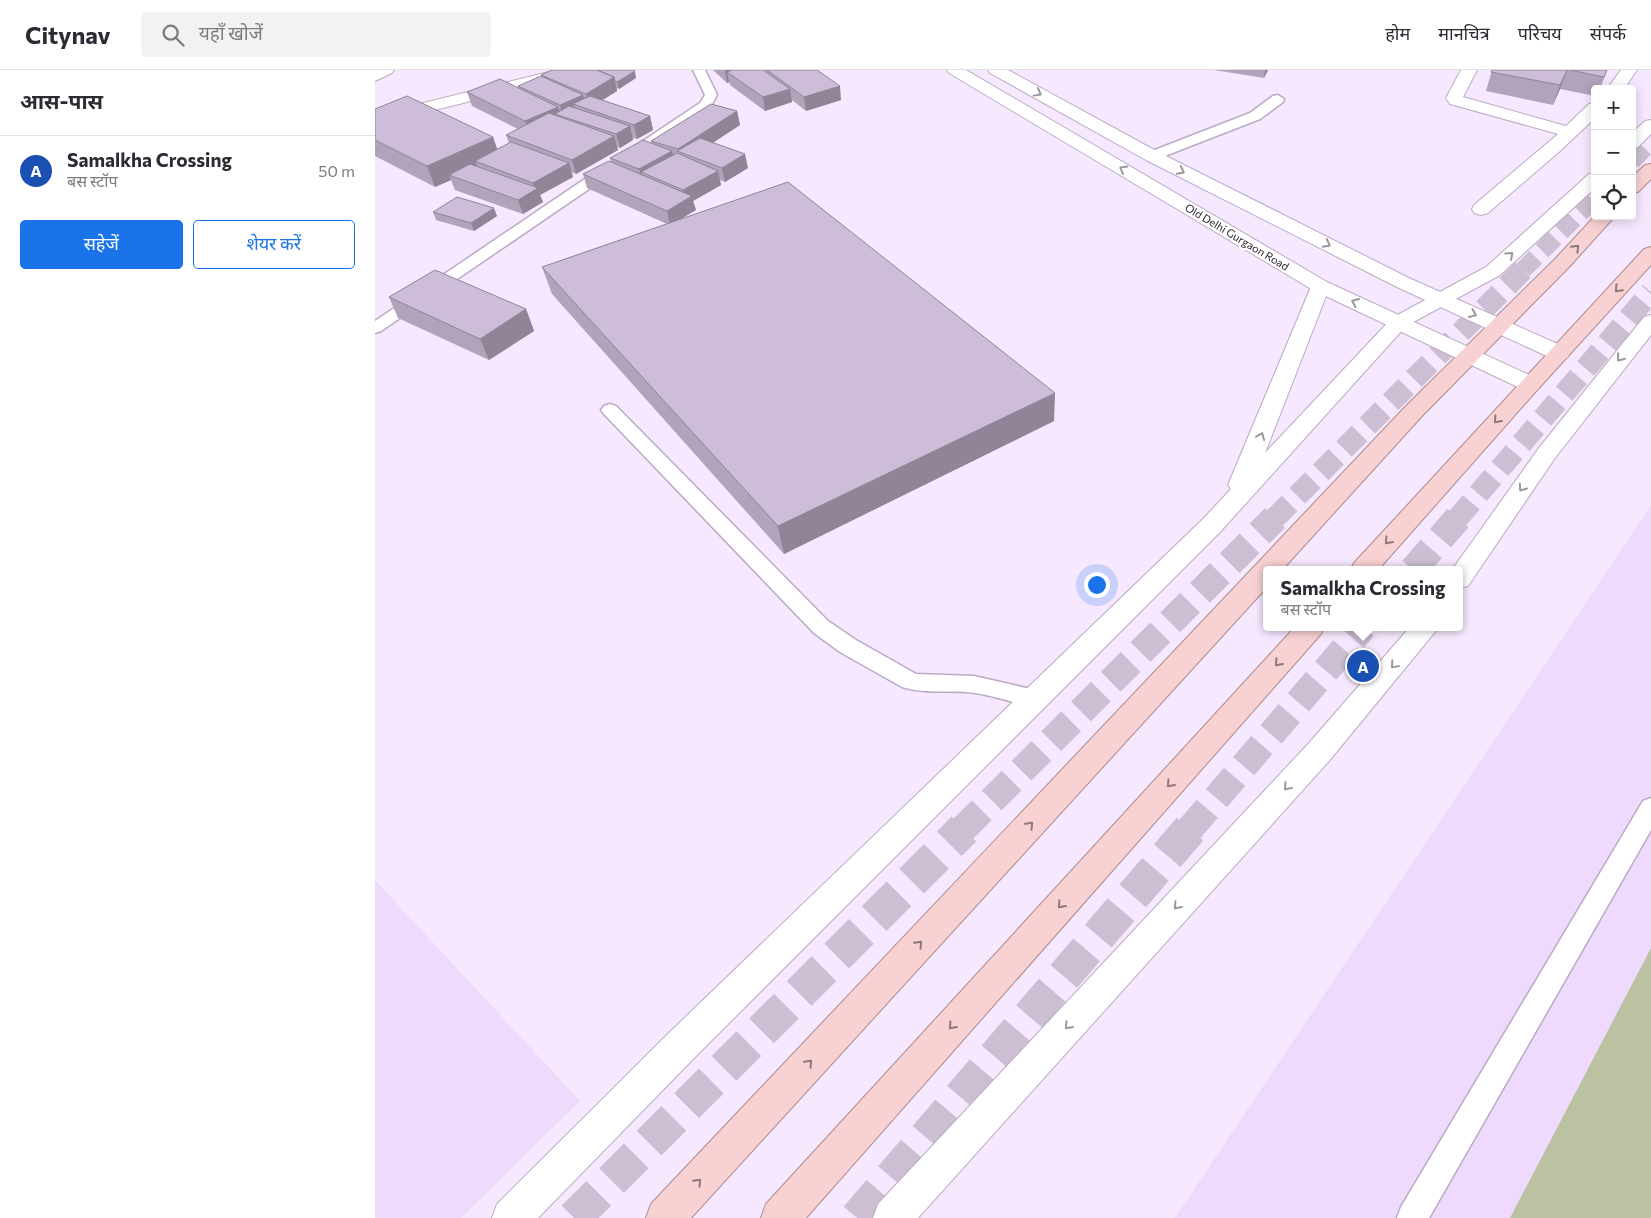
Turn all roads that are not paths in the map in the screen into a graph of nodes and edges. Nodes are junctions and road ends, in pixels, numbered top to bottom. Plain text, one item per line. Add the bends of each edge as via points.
1 (386, 70) edge
2 (577, 70) edge
3 (699, 70) edge
4 (955, 70) edge
5 (996, 70) edge
6 (1469, 70) edge
7 (1628, 70) edge
8 (375, 76) edge
9 (1618, 85) edge
10 (1278, 99) dead end
11 (1591, 112) edge
12 (375, 120) edge
13 (1651, 125) edge
14 (1569, 132) junction
15 (1636, 139) edge
16 (1152, 156) junction
17 (1651, 170) edge
18 (1591, 182) edge
19 (1636, 184) edge
20 (1481, 209) dead end
21 (1602, 220) edge
22 (1651, 253) edge
23 (1320, 286) junction
24 (1440, 300) junction
25 (1651, 321) edge
26 (1399, 322) junction
27 (1499, 326) junction
28 (375, 328) edge
29 (1559, 353) junction
30 (1467, 356) junction
31 (1529, 384) junction
32 (609, 410) dead end
33 (1212, 525) junction
34 (1270, 566) edge
35 (1367, 566) edge
36 (1463, 573) edge
37 (1263, 574) edge
38 (1307, 631) edge
39 (1423, 631) edge
40 (1035, 699) junction
41 (1651, 808) edge
42 (511, 1218) edge
43 (665, 1218) edge
44 (780, 1218) edge
45 (892, 1218) edge
46 (1412, 1218) edge

1 - 8 street
2 - 12 street
3 - 28 lane via 711,95 705,105
23 -> 4 street, Old Delhi Gurgaon Road
5 -> 16 street
6 - 14 street via 1454,98 1456,100
7 - 9 street
10 - 16 lane via 1255,116
11 - 14 street
13 - 15 street
14 - 20 street
16 -> 24 street
17 - 19 highway
24 -> 18 street via 1493,271
27 -> 21 highway
22 -> 29 highway
26 -> 23 street, Old Delhi Gurgaon Road
33 -> 23 street via 1243,481
24 - 26 street
24 -> 27 street
25 -> 36 street via 1547,452
26 - 30 street, Old Delhi Gurgaon Road
26 - 33 street
27 - 29 street
27 - 30 highway
29 - 31 highway
30 - 31 street, Old Delhi Gurgaon Road
34 -> 30 highway
31 -> 35 highway
32 - 40 lane via 815,620 848,646 910,681 974,684
33 - 40 street
43 -> 37 highway
38 -> 44 highway
39 -> 45 street via 1319,752
40 - 42 street via 687,1040
41 - 46 lane

